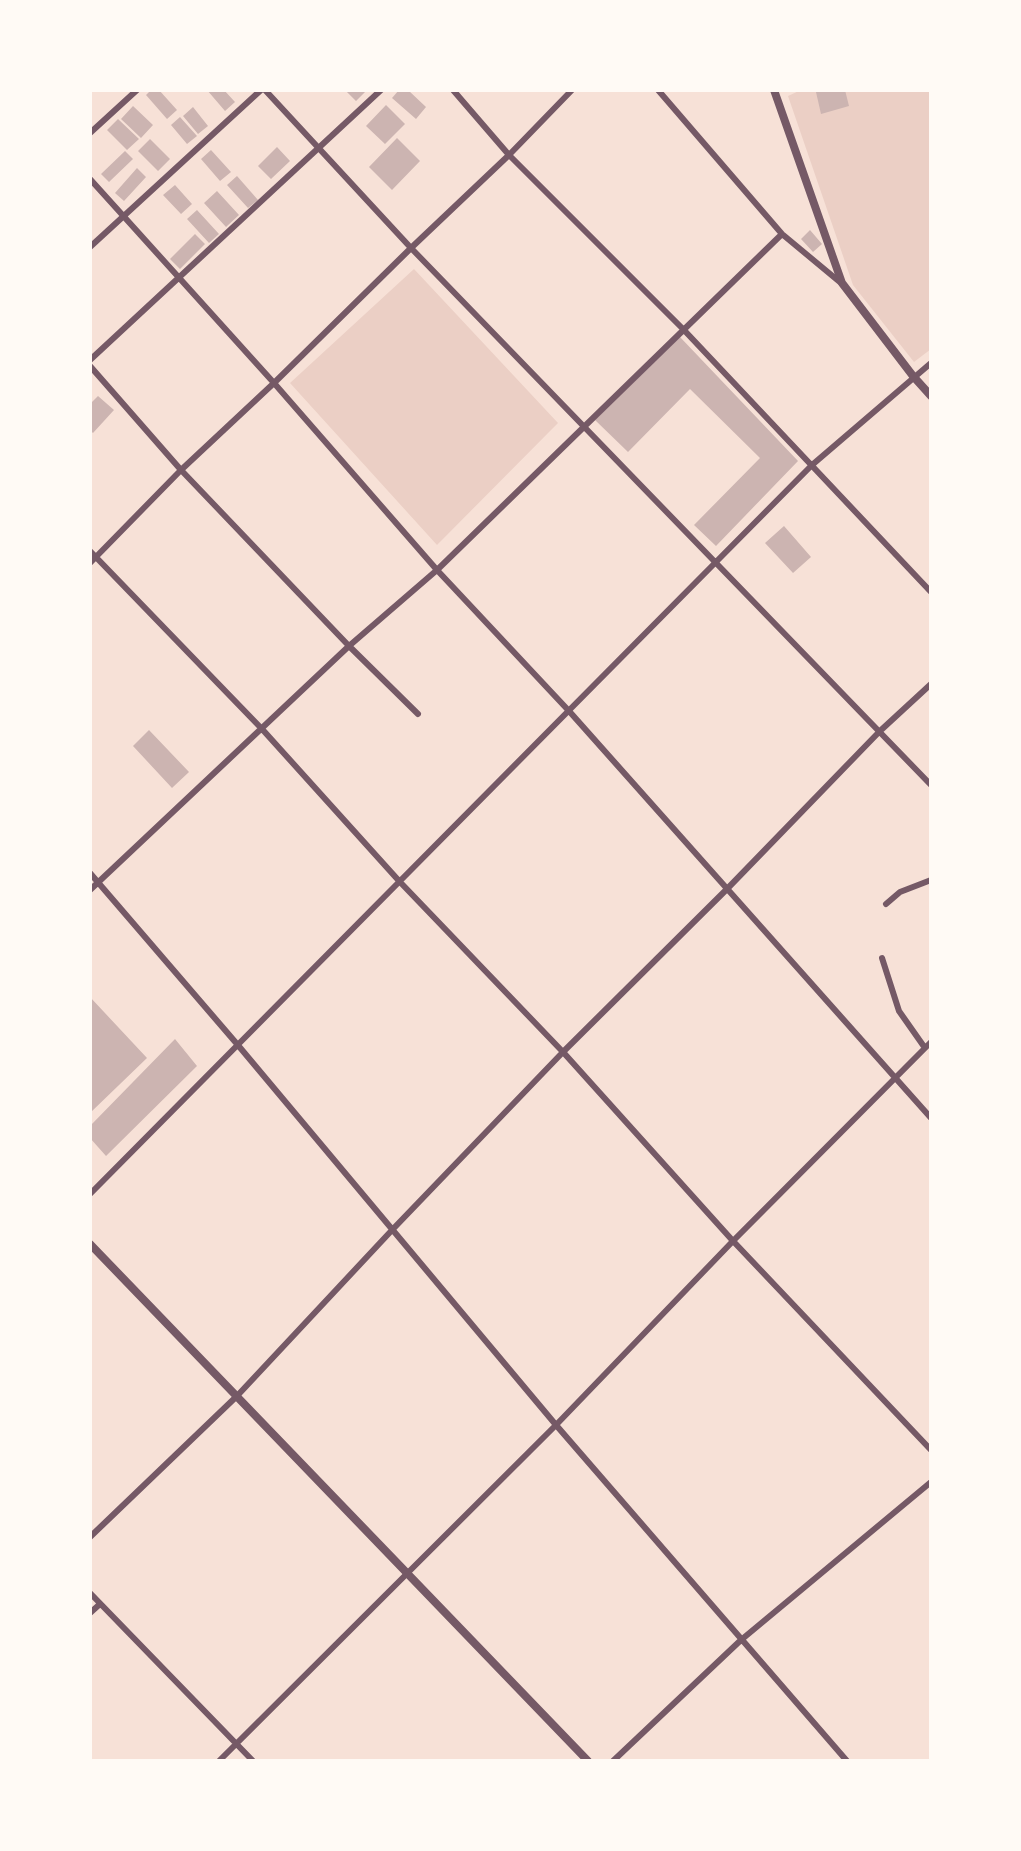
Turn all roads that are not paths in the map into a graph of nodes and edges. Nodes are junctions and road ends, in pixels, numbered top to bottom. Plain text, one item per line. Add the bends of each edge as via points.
1 (137, 90) edge
2 (263, 90) edge
3 (381, 90) edge
4 (453, 90) edge
5 (572, 90) edge
6 (658, 90) edge
7 (774, 90) edge
8 (90, 133) edge
9 (319, 148) junction
10 (509, 155) junction
11 (90, 179) edge
12 (124, 216) junction
13 (782, 234) junction
14 (90, 247) edge
15 (411, 248) junction
16 (178, 278) junction
17 (842, 283) junction
18 (683, 329) junction
19 (90, 360) edge
20 (931, 363) edge
21 (90, 366) edge
22 (913, 376) junction
23 (274, 383) junction
24 (931, 396) edge
25 (584, 425) junction
26 (812, 465) junction
27 (181, 470) junction
28 (90, 551) edge
29 (95, 557) junction
30 (90, 563) edge
31 (717, 563) junction
32 (437, 570) junction
33 (931, 592) edge
34 (349, 646) junction
35 (931, 684) edge
36 (569, 711) junction
37 (418, 714) dead end
38 (262, 729) junction
39 (880, 731) junction
40 (931, 785) edge
41 (90, 873) edge
42 (931, 880) edge
43 (98, 882) junction
44 (400, 882) junction
45 (727, 889) junction
46 (90, 890) edge
47 (886, 904) dead end
48 (882, 958) dead end
49 (931, 1042) edge
50 (237, 1044) junction
51 (925, 1048) junction
52 (563, 1052) junction
53 (895, 1079) junction
54 (931, 1118) edge
55 (90, 1194) edge
56 (393, 1229) junction
57 (733, 1241) junction
58 (90, 1244) edge
59 (237, 1396) junction
60 (556, 1425) junction
61 (931, 1450) edge
62 (931, 1482) edge
63 (90, 1537) edge
64 (407, 1573) junction
65 (90, 1593) edge
66 (100, 1604) junction
67 (90, 1613) edge
68 (741, 1640) junction
69 (236, 1744) junction
70 (219, 1761) edge
71 (253, 1761) edge
72 (588, 1761) edge
73 (613, 1761) edge
74 (847, 1761) edge

1 - 8 street
2 - 9 street
2 - 12 street
3 - 9 street
4 - 10 street
5 - 10 street
6 - 13 street
7 - 17 street
9 - 15 street
9 - 16 street
10 - 15 street
10 - 18 street
11 - 12 street
12 - 14 street
12 - 16 street
13 - 17 street
13 - 18 street
15 - 23 street
15 - 25 street
16 - 19 street
16 - 23 street
17 - 22 street
18 - 25 street
18 - 26 street
20 - 22 street
21 - 27 street
22 - 24 street
22 - 26 street
23 - 27 street
23 - 32 street
25 - 31 street
25 - 32 street
26 - 31 street
26 - 33 street
27 - 29 street
27 - 34 street
28 - 29 street
29 - 30 street
29 - 38 street
31 - 36 street
31 - 39 street
32 - 34 street
32 - 36 street
34 - 37 street
34 - 38 street
35 - 39 street
36 - 44 street
36 - 45 street
38 - 43 street
38 - 44 street
39 - 40 street
39 - 45 street
41 - 43 street
42 - 47 street via 900,892
43 - 46 street
43 - 50 street
44 - 50 street
44 - 52 street
45 - 52 street
45 - 53 street
48 - 51 street via 899,1011
49 - 51 street
50 - 55 street
50 - 56 street
51 - 53 street
52 - 56 street
52 - 57 street
53 - 54 street
53 - 57 street
56 - 59 street
56 - 60 street
57 - 60 street
57 - 61 street
58 - 59 street
59 - 63 street
59 - 64 street
60 - 64 street
60 - 68 street
62 - 68 street
64 - 69 street
64 - 72 street
65 - 66 street
66 - 67 street
66 - 69 street
68 - 73 street
68 - 74 street
69 - 70 street
69 - 71 street

